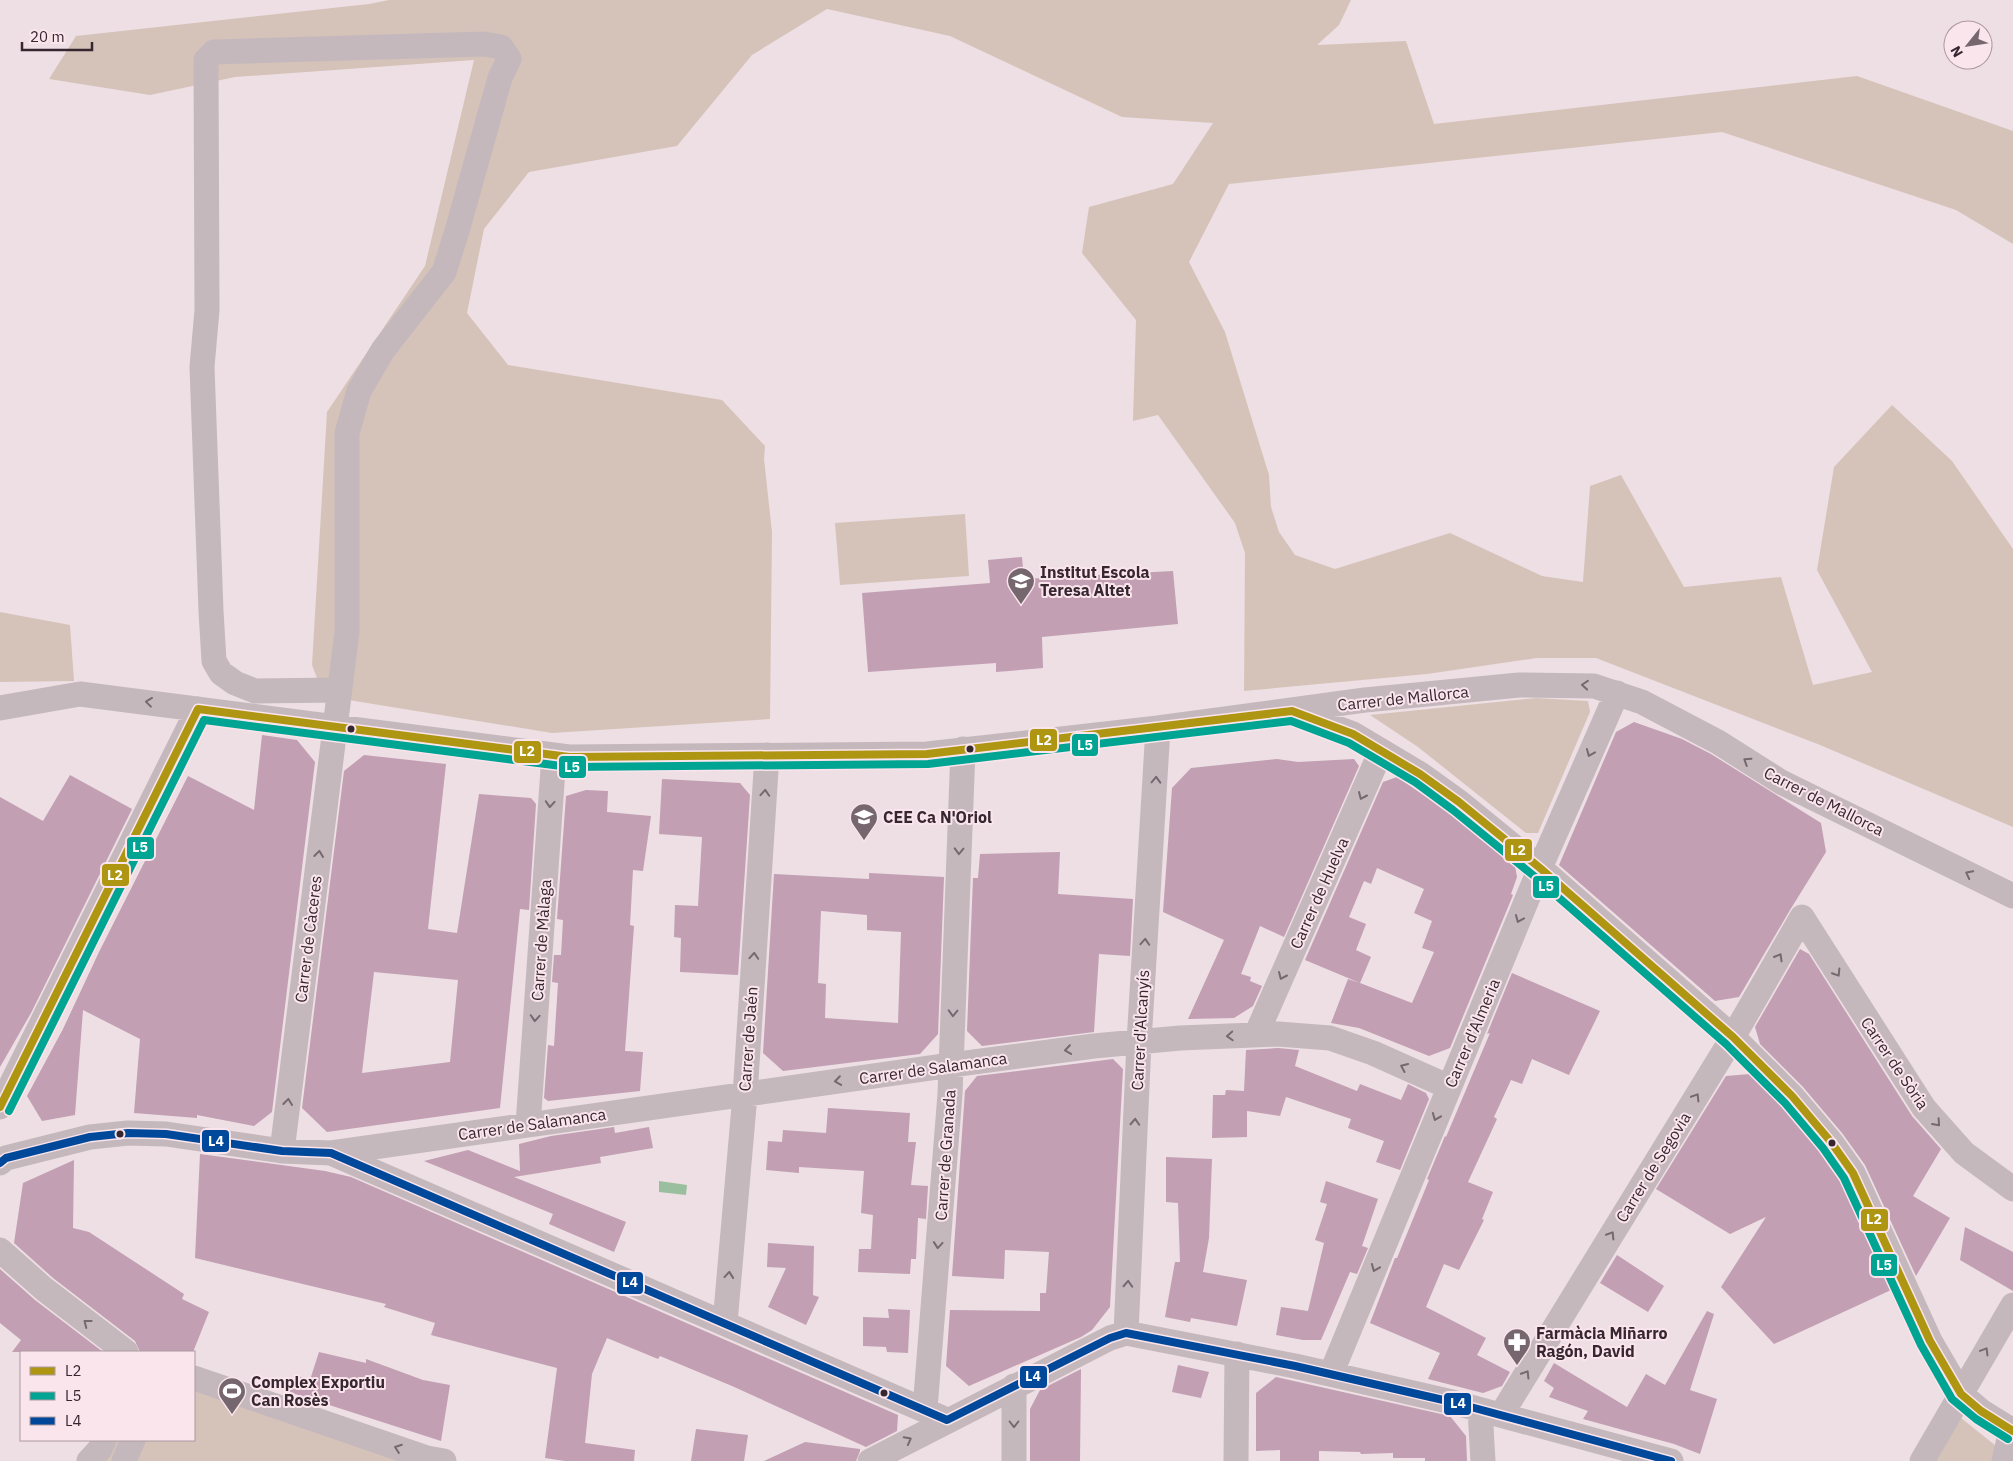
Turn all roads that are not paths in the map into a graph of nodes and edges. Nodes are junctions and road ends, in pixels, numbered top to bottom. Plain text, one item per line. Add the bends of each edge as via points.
1 (339, 690) junction
2 (1617, 693) junction
3 (198, 709) junction
4 (1, 710) edge
5 (1292, 712) junction
6 (334, 727) junction
7 (1158, 728) junction
8 (963, 749) junction
9 (1381, 751) junction
10 (554, 755) junction
11 (767, 755) junction
12 (1540, 868) junction
13 (2013, 896) edge
14 (1802, 917) joint
15 (1256, 1035) junction
16 (1732, 1038) junction
17 (1139, 1042) junction
18 (951, 1065) junction
19 (1449, 1087) junction
20 (745, 1095) junction
21 (0, 1107) edge
22 (528, 1125) junction
23 (411, 1142) junction
24 (0, 1144) edge
25 (41, 1148) junction
26 (282, 1150) junction
27 (331, 1153) junction
28 (0, 1162) edge
29 (380, 1174) junction
30 (2013, 1189) edge
31 (0, 1250) edge
32 (2013, 1306) edge
33 (725, 1323) junction
34 (1126, 1333) junction
35 (125, 1351) edge
36 (1237, 1354) junction
37 (1331, 1374) junction
38 (195, 1378) edge
39 (1014, 1386) junction
40 (1961, 1394) junction
41 (924, 1410) junction
42 (1490, 1413) junction
43 (948, 1420) junction
44 (2012, 1430) edge
45 (104, 1441) edge
46 (133, 1441) edge
47 (1632, 1455) edge
48 (89, 1461) edge
49 (124, 1461) edge
50 (444, 1461) edge
51 (870, 1461) edge
52 (1014, 1461) edge
53 (1236, 1461) edge
54 (1483, 1461) edge
55 (1671, 1461) edge
56 (1922, 1461) edge
57 (2004, 1461) edge

1 - 1 street, Carrer de Càceres via 347,632 347,433 359,391 383,350 444,272 500,78 509,59 501,48 484,44 214,52 206,60 207,310 202,367 214,661 221,673 255,691
1 - 6 street, Carrer de Càceres
2 -> 5 street, Carrer de Mallorca via 1594,686 1519,685 1365,700
2 -> 12 street, Carrer d'Almeria
13 -> 2 street, Carrer de Mallorca via 1780,782 1718,742 1642,702
3 -> 4 street, Carrer de Mallorca via 80,694
3 - 6 street, Carrer de Mallorca
3 - 21 street
5 - 7 street, Carrer de Mallorca
5 - 9 street via 1353,734
6 - 10 street, Carrer de Mallorca
26 -> 6 street, Carrer de Càceres
7 - 8 street, Carrer de Mallorca
17 -> 7 street, Carrer d'Alcanyís
8 - 11 street, Carrer de Mallorca via 927,754
8 -> 18 street, Carrer de Granada
9 - 12 street via 1459,802
9 -> 15 street, Carrer de Huelva
10 - 11 street, Carrer de Mallorca
10 -> 22 street, Carrer de Màlaga
20 -> 11 street, Carrer de Jaén
12 - 16 street
12 -> 19 street, Carrer d'Almeria
16 -> 14 street, Carrer de Segovia
14 -> 30 street, Carrer de Sòria via 1924,1108 1964,1153
15 -> 17 street, Carrer de Salamanca
19 -> 15 street, Carrer de Salamanca via 1373,1053 1330,1038
16 - 40 street via 1792,1096 1853,1173 1930,1341
42 -> 16 street, Carrer de Segovia
17 -> 18 street, Carrer de Salamanca
34 -> 17 street, Carrer d'Alcanyís
18 -> 20 street, Carrer de Salamanca
18 -> 41 street, Carrer de Granada
19 -> 37 street, Carrer d'Almeria
20 - 22 street, Carrer de Salamanca
33 -> 20 street, Carrer de Jaén
22 - 23 street, Carrer de Salamanca
23 - 27 street, Carrer de Salamanca
23 - 29 street, Carrer de Salamanca via 390,1156
24 - 25 street
25 - 26 street via 90,1137 147,1133
25 - 28 street
26 - 27 street
27 - 29 street
29 - 33 street
35 -> 31 street via 44,1289
40 -> 32 street
33 - 41 street
34 - 36 street
34 - 39 street
36 - 37 street
36 - 53 street
37 - 42 street
50 -> 38 street via 427,1458
39 - 43 street
39 -> 52 street
40 - 44 street
40 - 56 street
41 - 43 street
42 - 47 street
42 - 54 street
51 -> 43 street
44 - 57 street
45 - 48 street
46 - 49 street
47 - 55 street

